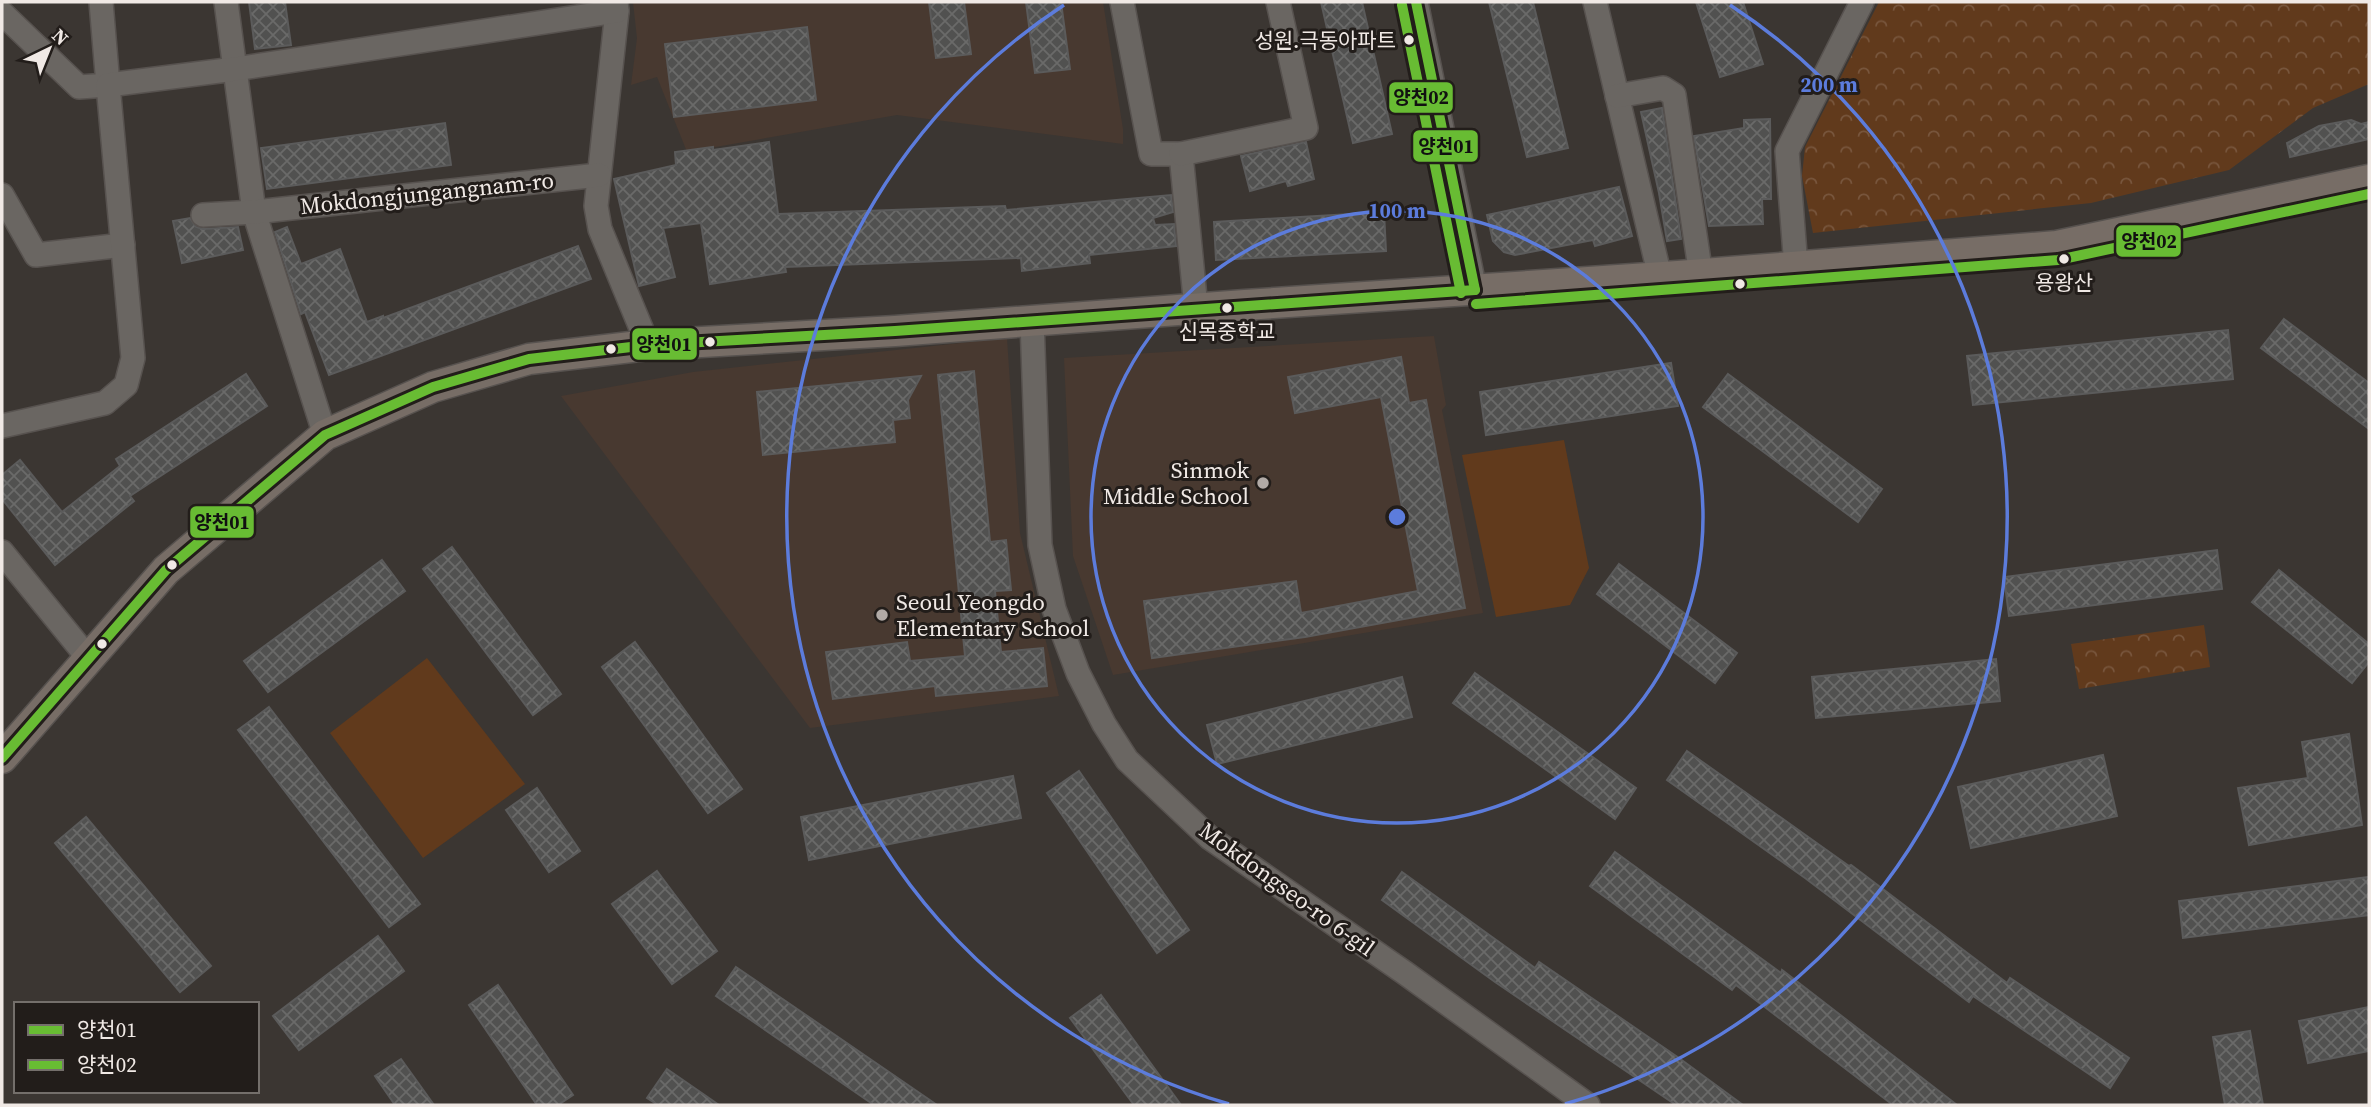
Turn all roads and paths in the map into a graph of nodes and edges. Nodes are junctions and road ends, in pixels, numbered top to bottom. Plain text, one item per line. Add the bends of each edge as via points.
1 (101, 2) edge
2 (226, 2) edge
3 (1122, 2) edge
4 (1278, 2) edge
5 (1416, 2) edge
6 (1595, 2) edge
7 (1862, 2) edge
8 (617, 6) edge
9 (2, 13) edge
10 (235, 69) junction
11 (108, 85) junction
12 (1617, 96) junction
13 (1181, 154) junction
14 (599, 175) junction
15 (2369, 180) edge
16 (2, 195) edge
17 (254, 212) junction
18 (203, 215) dead end
19 (123, 245) junction
20 (1796, 267) junction
21 (1701, 275) junction
22 (1660, 277) junction
23 (1475, 289) junction
24 (1196, 308) junction
25 (1032, 321) junction
26 (648, 345) junction
27 (2, 426) edge
28 (325, 435) junction
29 (2, 552) edge
30 (89, 659) junction
31 (2, 758) edge
32 (1588, 1105) edge

1 - 11 street
2 - 10 street
3 - 13 street via 1151,154
4 - 13 street via 1306,128
5 - 23 street
6 - 12 street
7 - 20 street via 1787,151
8 - 10 street
8 - 14 street
9 - 11 street via 79,87
10 - 11 street
10 - 17 street
11 - 19 street
12 - 21 street via 1663,88 1674,95
12 - 22 street
13 - 24 street
14 - 17 street, Mokdongjungangnam-ro
14 - 26 street via 596,206 600,229
15 - 20 main road via 2057,246
16 - 19 street via 36,255
17 - 18 street, Mokdongjungangnam-ro
17 - 28 street
19 - 27 street via 133,358 126,385 105,403
20 - 21 main road
21 - 22 main road
22 - 23 main road
23 - 24 main road
24 - 25 main road
25 - 26 main road
25 - 32 street, Mokdongseo-ro 6-gil via 1040,544 1054,609 1078,673 1127,760 1210,838
26 - 28 main road via 529,359 433,387
28 - 30 main road via 166,570
29 - 30 street
30 - 31 main road

